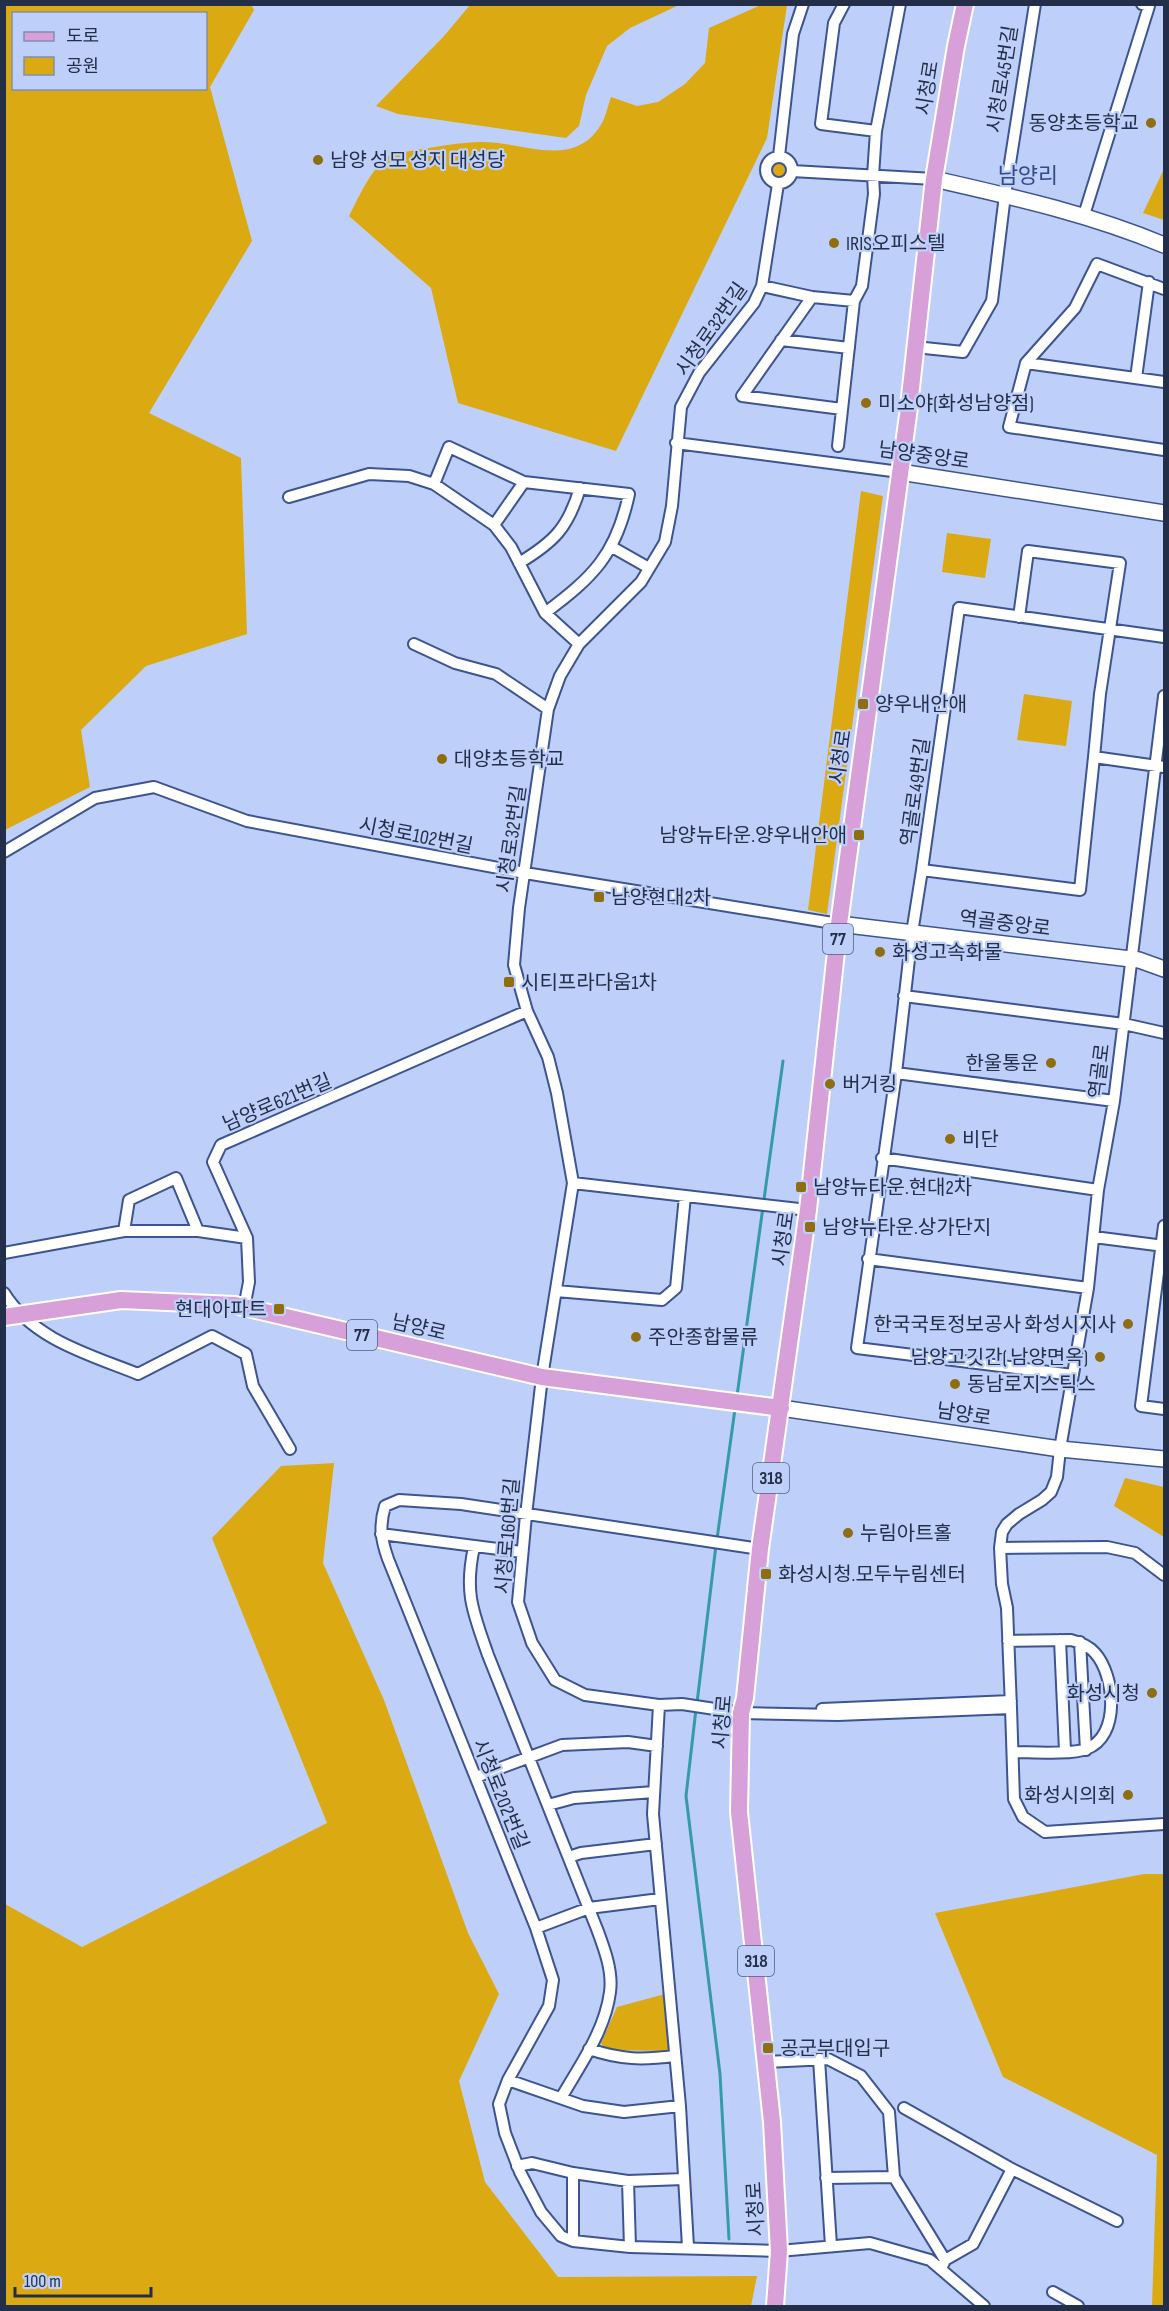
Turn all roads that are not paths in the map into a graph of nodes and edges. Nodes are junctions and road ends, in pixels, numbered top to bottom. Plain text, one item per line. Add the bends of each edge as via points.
1 (803, 4) edge
2 (844, 4) edge
3 (900, 4) edge
4 (965, 4) edge
5 (1035, 4) edge
6 (1142, 4) edge
7 (876, 131) junction
8 (779, 156) junction
9 (792, 171) junction
10 (873, 176) junction
11 (934, 179) junction
12 (778, 184) junction
13 (1005, 195) junction
14 (1084, 215) junction
15 (1164, 245) edge
16 (1149, 282) junction
17 (762, 286) junction
18 (1164, 289) edge
19 (812, 297) junction
20 (854, 301) junction
21 (781, 340) junction
22 (915, 347) junction
23 (849, 348) junction
24 (1026, 363) junction
25 (1136, 378) junction
26 (1164, 382) edge
27 (842, 409) junction
28 (676, 443) junction
29 (838, 446) dead end
30 (1164, 450) edge
31 (900, 472) junction
32 (524, 482) junction
33 (434, 484) junction
34 (580, 488) junction
35 (289, 497) dead end
36 (1164, 513) edge
37 (494, 525) junction
38 (612, 546) junction
39 (519, 563) junction
40 (649, 568) junction
41 (545, 613) junction
42 (1019, 617) junction
43 (1111, 628) junction
44 (1164, 637) edge
45 (414, 644) dead end
46 (579, 644) junction
47 (1164, 696) edge
48 (548, 709) junction
49 (1094, 757) junction
50 (1160, 767) edge
51 (4, 852) edge
52 (922, 870) junction
53 (525, 873) junction
54 (839, 924) junction
55 (912, 933) junction
56 (1132, 959) junction
57 (1164, 969) edge
58 (904, 996) junction
59 (527, 1011) junction
60 (1124, 1024) junction
61 (1164, 1034) edge
62 (896, 1073) junction
63 (1114, 1101) junction
64 (882, 1158) junction
65 (573, 1183) junction
66 (1098, 1190) junction
67 (685, 1196) junction
68 (808, 1210) junction
69 (1164, 1226) edge
70 (124, 1231) junction
71 (198, 1231) junction
72 (1094, 1237) junction
73 (247, 1238) junction
74 (1163, 1246) edge
75 (4, 1253) edge
76 (868, 1259) junction
77 (1088, 1288) junction
78 (556, 1291) junction
79 (4, 1293) edge
80 (244, 1308) junction
81 (12, 1316) edge
82 (1073, 1375) junction
83 (542, 1377) junction
84 (781, 1408) junction
85 (1164, 1409) edge
86 (290, 1449) dead end
87 (1060, 1449) junction
88 (1164, 1460) edge
89 (526, 1515) junction
90 (381, 1534) junction
91 (474, 1547) junction
92 (1000, 1548) junction
93 (760, 1549) junction
94 (522, 1552) junction
95 (1164, 1575) edge
96 (1060, 1640) junction
97 (1008, 1641) junction
98 (1080, 1642) junction
99 (1011, 1704) junction
100 (659, 1705) junction
101 (741, 1713) junction
102 (657, 1746) junction
103 (1086, 1750) junction
104 (1065, 1751) junction
105 (1013, 1752) junction
106 (528, 1756) junction
107 (476, 1777) junction
108 (654, 1791) junction
109 (548, 1805) junction
110 (1164, 1824) edge
111 (656, 1844) junction
112 (569, 1857) junction
113 (660, 1899) junction
114 (589, 1908) junction
115 (536, 1928) junction
116 (589, 2049) junction
117 (675, 2056) junction
118 (819, 2060) junction
119 (766, 2062) junction
120 (508, 2080) junction
121 (561, 2098) junction
122 (680, 2106) junction
123 (904, 2108) dead end
124 (517, 2166) junction
125 (1012, 2169) junction
126 (573, 2174) junction
127 (894, 2177) junction
128 (826, 2178) junction
129 (684, 2179) junction
130 (628, 2181) junction
131 (1117, 2221) dead end
132 (573, 2241) junction
133 (831, 2246) junction
134 (630, 2247) junction
135 (688, 2247) junction
136 (779, 2251) junction
137 (943, 2265) junction
138 (1053, 2292) dead end
139 (775, 2307) edge
140 (984, 2307) edge
141 (1078, 2307) edge

1 - 8 street via 793,34
2 - 7 street via 834,23 821,124
3 - 7 street
4 - 11 main road, 시청로 / 77
5 - 13 street, 시청로45번길
6 - 14 street via 1149,6
7 - 10 street
8 - 9 street via 788,160
8 - 12 street via 768,163 766,172
9 - 10 street
9 - 12 street via 789,179
10 - 11 street
10 - 20 street via 862,286
11 - 13 street
11 - 22 main road, 시청로 / 77
12 - 17 street, 시청로32번길
13 - 14 street
13 - 22 street, 시청로45번길 via 992,301 967,347 963,352
14 - 15 street
16 - 18 street
16 - 24 street via 1097,264 1075,308
16 - 25 street
17 - 19 street
17 - 28 street, 시청로32번길 via 754,303 695,381 681,407
19 - 20 street
19 - 21 street
20 - 23 street
21 - 23 street
21 - 27 street via 742,396
22 - 31 main road, 시청로 / 77
23 - 27 street
24 - 25 street
24 - 30 street via 1009,427
25 - 26 street
27 - 29 street
28 - 31 street, 남양중앙로
28 - 40 street, 시청로32번길 via 666,542
31 - 36 street, 남양중앙로
31 - 54 main road, 시청로 / 77
32 - 33 street via 449,447
32 - 34 street
32 - 37 street
33 - 35 street via 409,476 369,474
33 - 37 street
34 - 38 street via 629,494
34 - 39 street via 573,511 561,530
37 - 39 street
38 - 40 street
38 - 41 street via 598,567
39 - 41 street
40 - 46 street, 시청로32번길 via 641,582
41 - 46 street
42 - 43 street, 역골로49번길
42 - 43 street via 1028,551 1120,563
42 - 52 street, 역골로49번길 via 959,608
43 - 44 street, 역골로49번길
43 - 49 street
45 - 48 street via 455,663 496,674
46 - 48 street, 시청로32번길 via 560,676
47 - 50 street, 역골로
48 - 53 street, 시청로32번길
49 - 50 street
49 - 52 street, 역골로49번길 via 1080,890
50 - 56 street, 역골로
51 - 53 street, 시청로102번길 via 95,798 154,787 247,821
52 - 55 street
53 - 54 street, 시청로102번길
53 - 59 street, 시청로32번길 via 514,965
54 - 55 street, 역골중앙로
54 - 68 main road, 시청로 / 77
55 - 56 street, 역골중앙로
55 - 58 street
56 - 57 street, 역골중앙로
56 - 60 street, 역골로
58 - 60 street
58 - 62 street
59 - 65 street, 시청로32번길 via 548,1057 558,1093
59 - 73 street, 남양로621번길 via 221,1145 213,1162
60 - 61 street
60 - 63 street, 역골로
62 - 63 street
62 - 64 street
63 - 66 street, 역골로
64 - 66 street
64 - 76 street
65 - 67 street
65 - 78 street, 시청로32번길
66 - 72 street, 역골로
67 - 68 street
67 - 78 street via 676,1288 662,1300
68 - 84 main road, 시청로 / 77
69 - 74 street
70 - 71 street
70 - 71 street via 129,1200 176,1178
70 - 75 street
71 - 73 street
72 - 74 street
72 - 77 street, 역골로
73 - 80 street via 249,1282
74 - 85 street via 1141,1406
76 - 77 street
76 - 82 street via 857,1348
77 - 82 street, 역골로
78 - 83 street, 시청로32번길
79 - 81 street
80 - 81 main road, 남양로 / 77 via 121,1300
80 - 83 main road, 남양로 / 77
81 - 86 street via 47,1336 138,1374 212,1336 246,1354 253,1386
82 - 87 street, 역골로
83 - 84 main road, 남양로 / 77
83 - 89 street, 시청로160번길
84 - 87 street, 남양로
84 - 93 main road, 시청로 / 318
87 - 88 street, 남양로
87 - 92 street, 역골로 via 1052,1492 1008,1524
89 - 90 street, 시청로202번길 via 461,1504 399,1500 385,1506
89 - 93 street, 시청로202번길
89 - 94 street, 시청로160번길
90 - 91 street
90 - 107 street, 시청로202번길 via 407,1613
91 - 94 street
91 - 106 street, 시청로202번길 via 468,1588 473,1611
92 - 95 street via 1107,1547 1136,1553
92 - 97 street
93 - 101 main road, 시청로 / 318
94 - 100 street, 시청로160번길 via 518,1602 532,1643 555,1680 585,1695
96 - 97 street
96 - 98 street
96 - 104 street
97 - 99 street
98 - 103 street
98 - 103 street via 1095,1652 1108,1673 1112,1717 1106,1731
99 - 101 street, 시청로160번길 via 838,1715
99 - 105 street
100 - 101 street, 시청로160번길 via 682,1704
100 - 102 street
101 - 119 main road, 시청로 / 318 via 739,1812
102 - 106 street via 628,1742 562,1745
102 - 108 street
103 - 104 street
104 - 105 street
105 - 110 street via 1014,1799 1023,1816 1045,1832
106 - 107 street
106 - 109 street, 시청로202번길
107 - 115 street, 시청로202번길
108 - 109 street via 574,1798
108 - 111 street
109 - 112 street, 시청로202번길
111 - 112 street
111 - 113 street
112 - 114 street, 시청로202번길
113 - 114 street
113 - 117 street
114 - 115 street
114 - 116 street, 시청로202번길 via 608,1961 611,1991 599,2033
115 - 120 street, 시청로202번길 via 553,1980 549,2006
116 - 117 street via 642,2060
116 - 121 street, 시청로202번길
117 - 122 street
118 - 119 street
118 - 127 street via 828,2059 861,2076 889,2112
118 - 128 street
119 - 136 main road, 시청로 / 318
120 - 121 street
120 - 124 street, 시청로202번길 via 499,2104
121 - 122 street via 583,2106 624,2112
122 - 129 street
123 - 125 street
124 - 126 street via 532,2163
124 - 132 street, 시청로202번길 via 541,2212 561,2236
125 - 131 street
125 - 137 street via 973,2244
126 - 130 street
126 - 132 street
127 - 128 street
127 - 137 street
128 - 133 street
129 - 130 street
129 - 135 street
130 - 134 street
132 - 134 street
133 - 136 street
133 - 137 street via 870,2243
134 - 135 street
135 - 136 street
136 - 139 main road, 시청로 / 318
137 - 140 street
138 - 141 street

